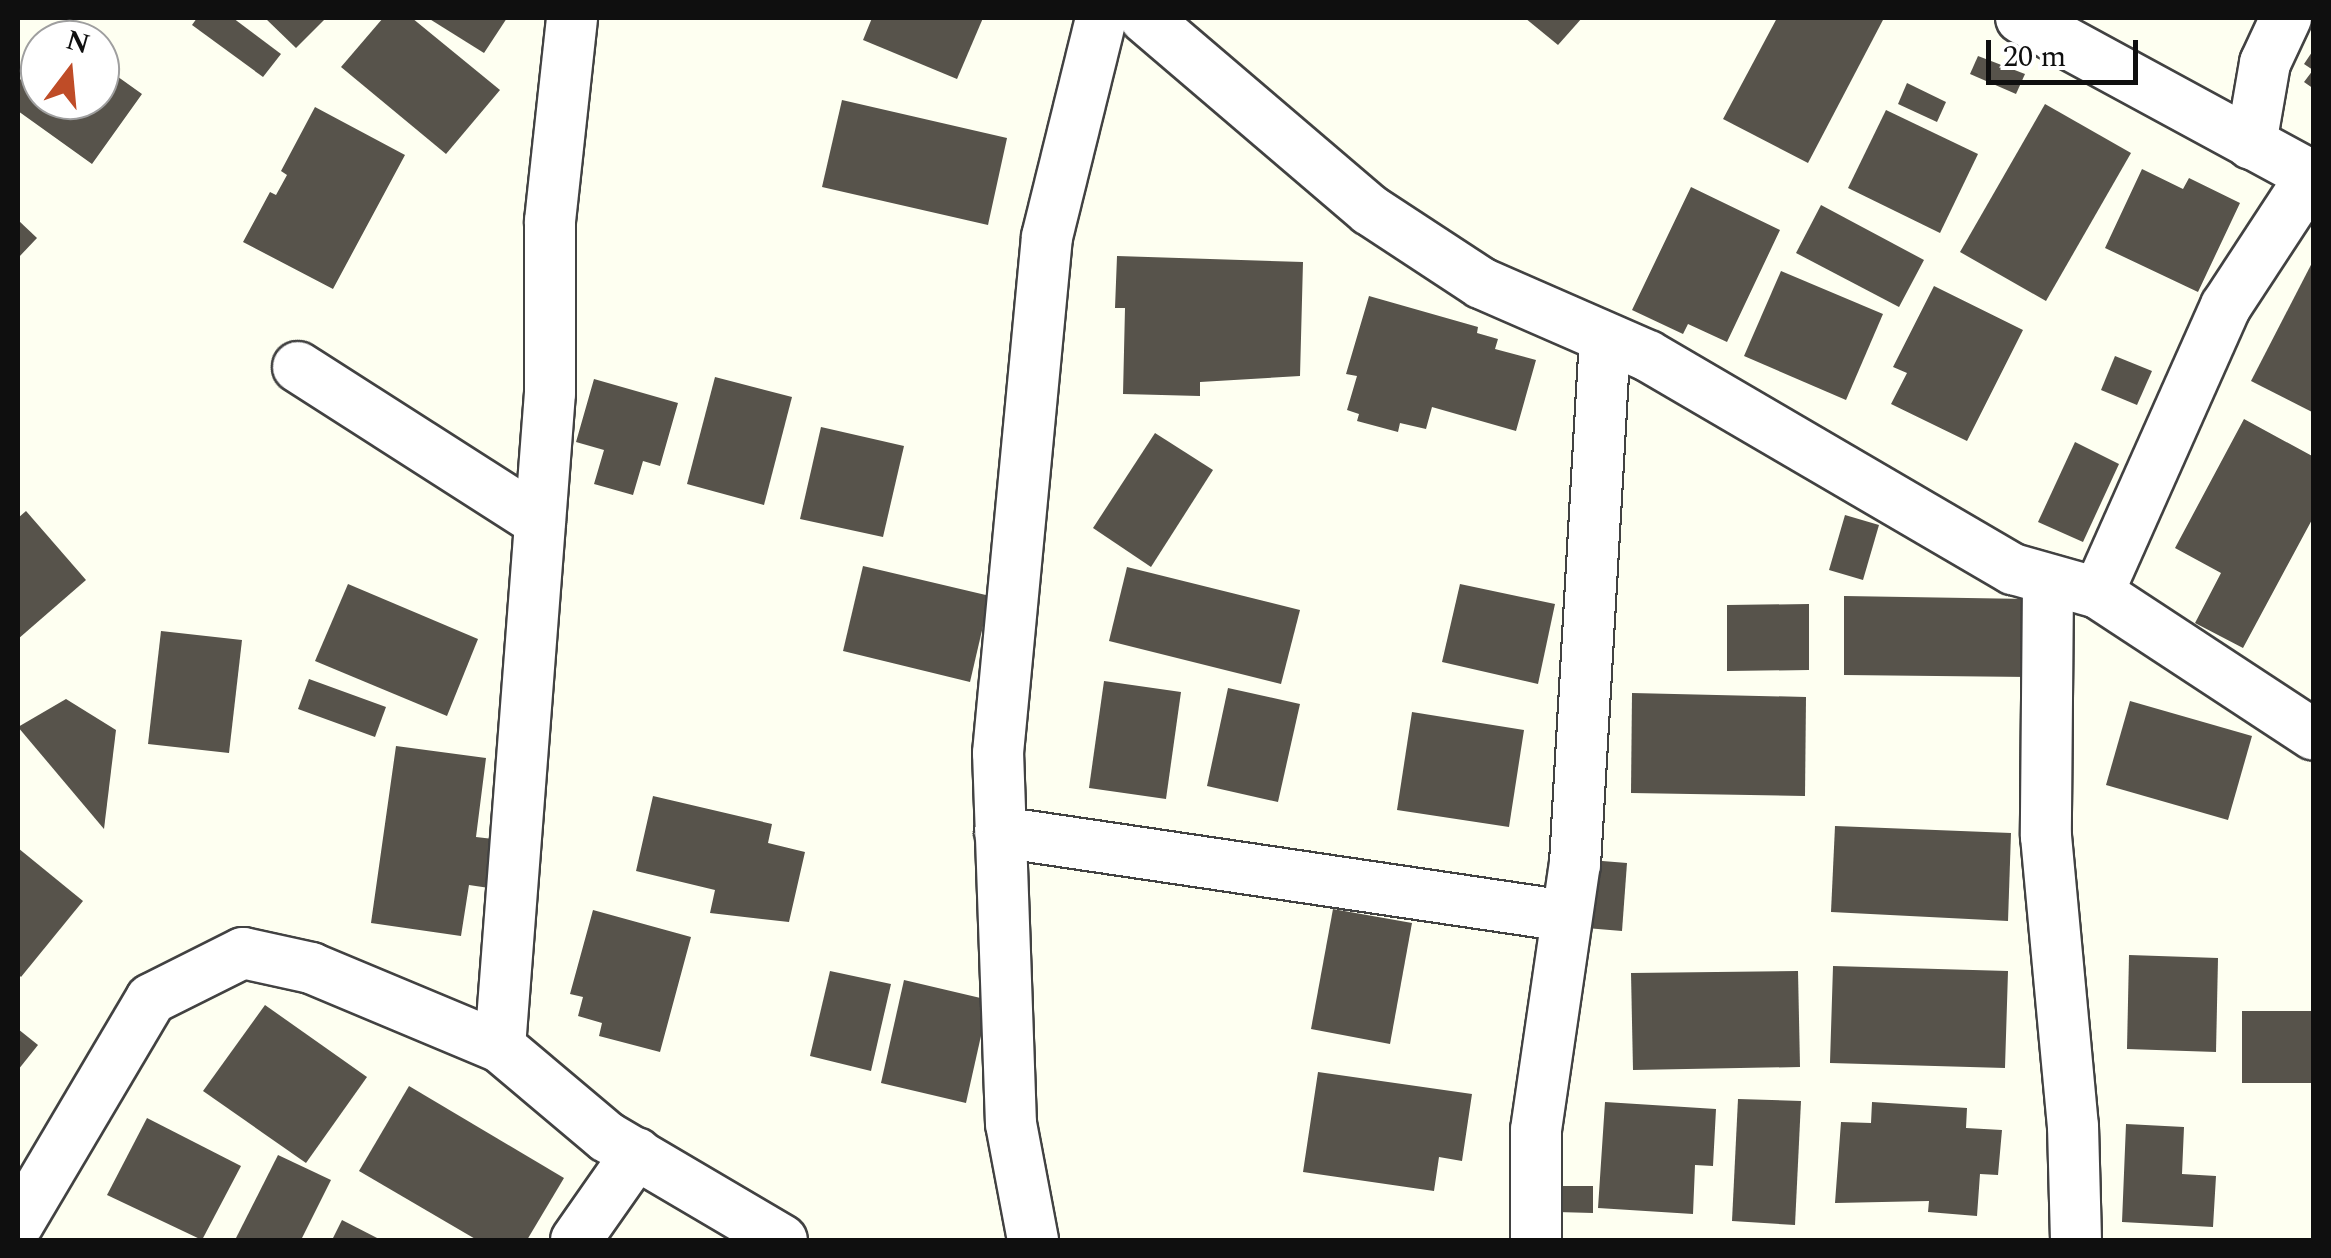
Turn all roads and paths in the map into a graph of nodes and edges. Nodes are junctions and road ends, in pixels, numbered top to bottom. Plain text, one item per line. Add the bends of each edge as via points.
1 (572, 18) edge
2 (1101, 18) edge
3 (1145, 18) edge
4 (2021, 18) edge
5 (2286, 18) edge
6 (2251, 144) junction
7 (2312, 176) edge
8 (1605, 339) junction
9 (298, 368) dead end
10 (540, 522) junction
11 (2048, 584) junction
12 (2098, 593) junction
13 (2314, 735) edge
14 (1000, 832) junction
15 (1566, 916) junction
16 (500, 1047) junction
17 (637, 1154) junction
18 (18, 1224) edge
19 (576, 1240) edge
20 (782, 1240) edge
21 (1033, 1240) edge
22 (1536, 1240) edge
23 (2076, 1240) edge

1 - 10 street via 550,220 550,393
2 - 14 street via 1047,236 998,752
3 - 8 street via 1370,210 1481,284
4 - 6 street
5 - 6 street via 2265,63
6 - 7 street
7 - 12 street via 2226,306
8 - 11 street via 1648,356
8 - 15 street via 1575,864
9 - 10 street
10 - 16 street
11 - 12 street
11 - 23 street via 2046,836 2073,1126
12 - 13 street
14 - 15 street
14 - 21 street via 1011,1124
15 - 22 street via 1536,1130
16 - 17 street
16 - 18 street via 311,968 243,953 151,999
17 - 19 street
17 - 20 street

